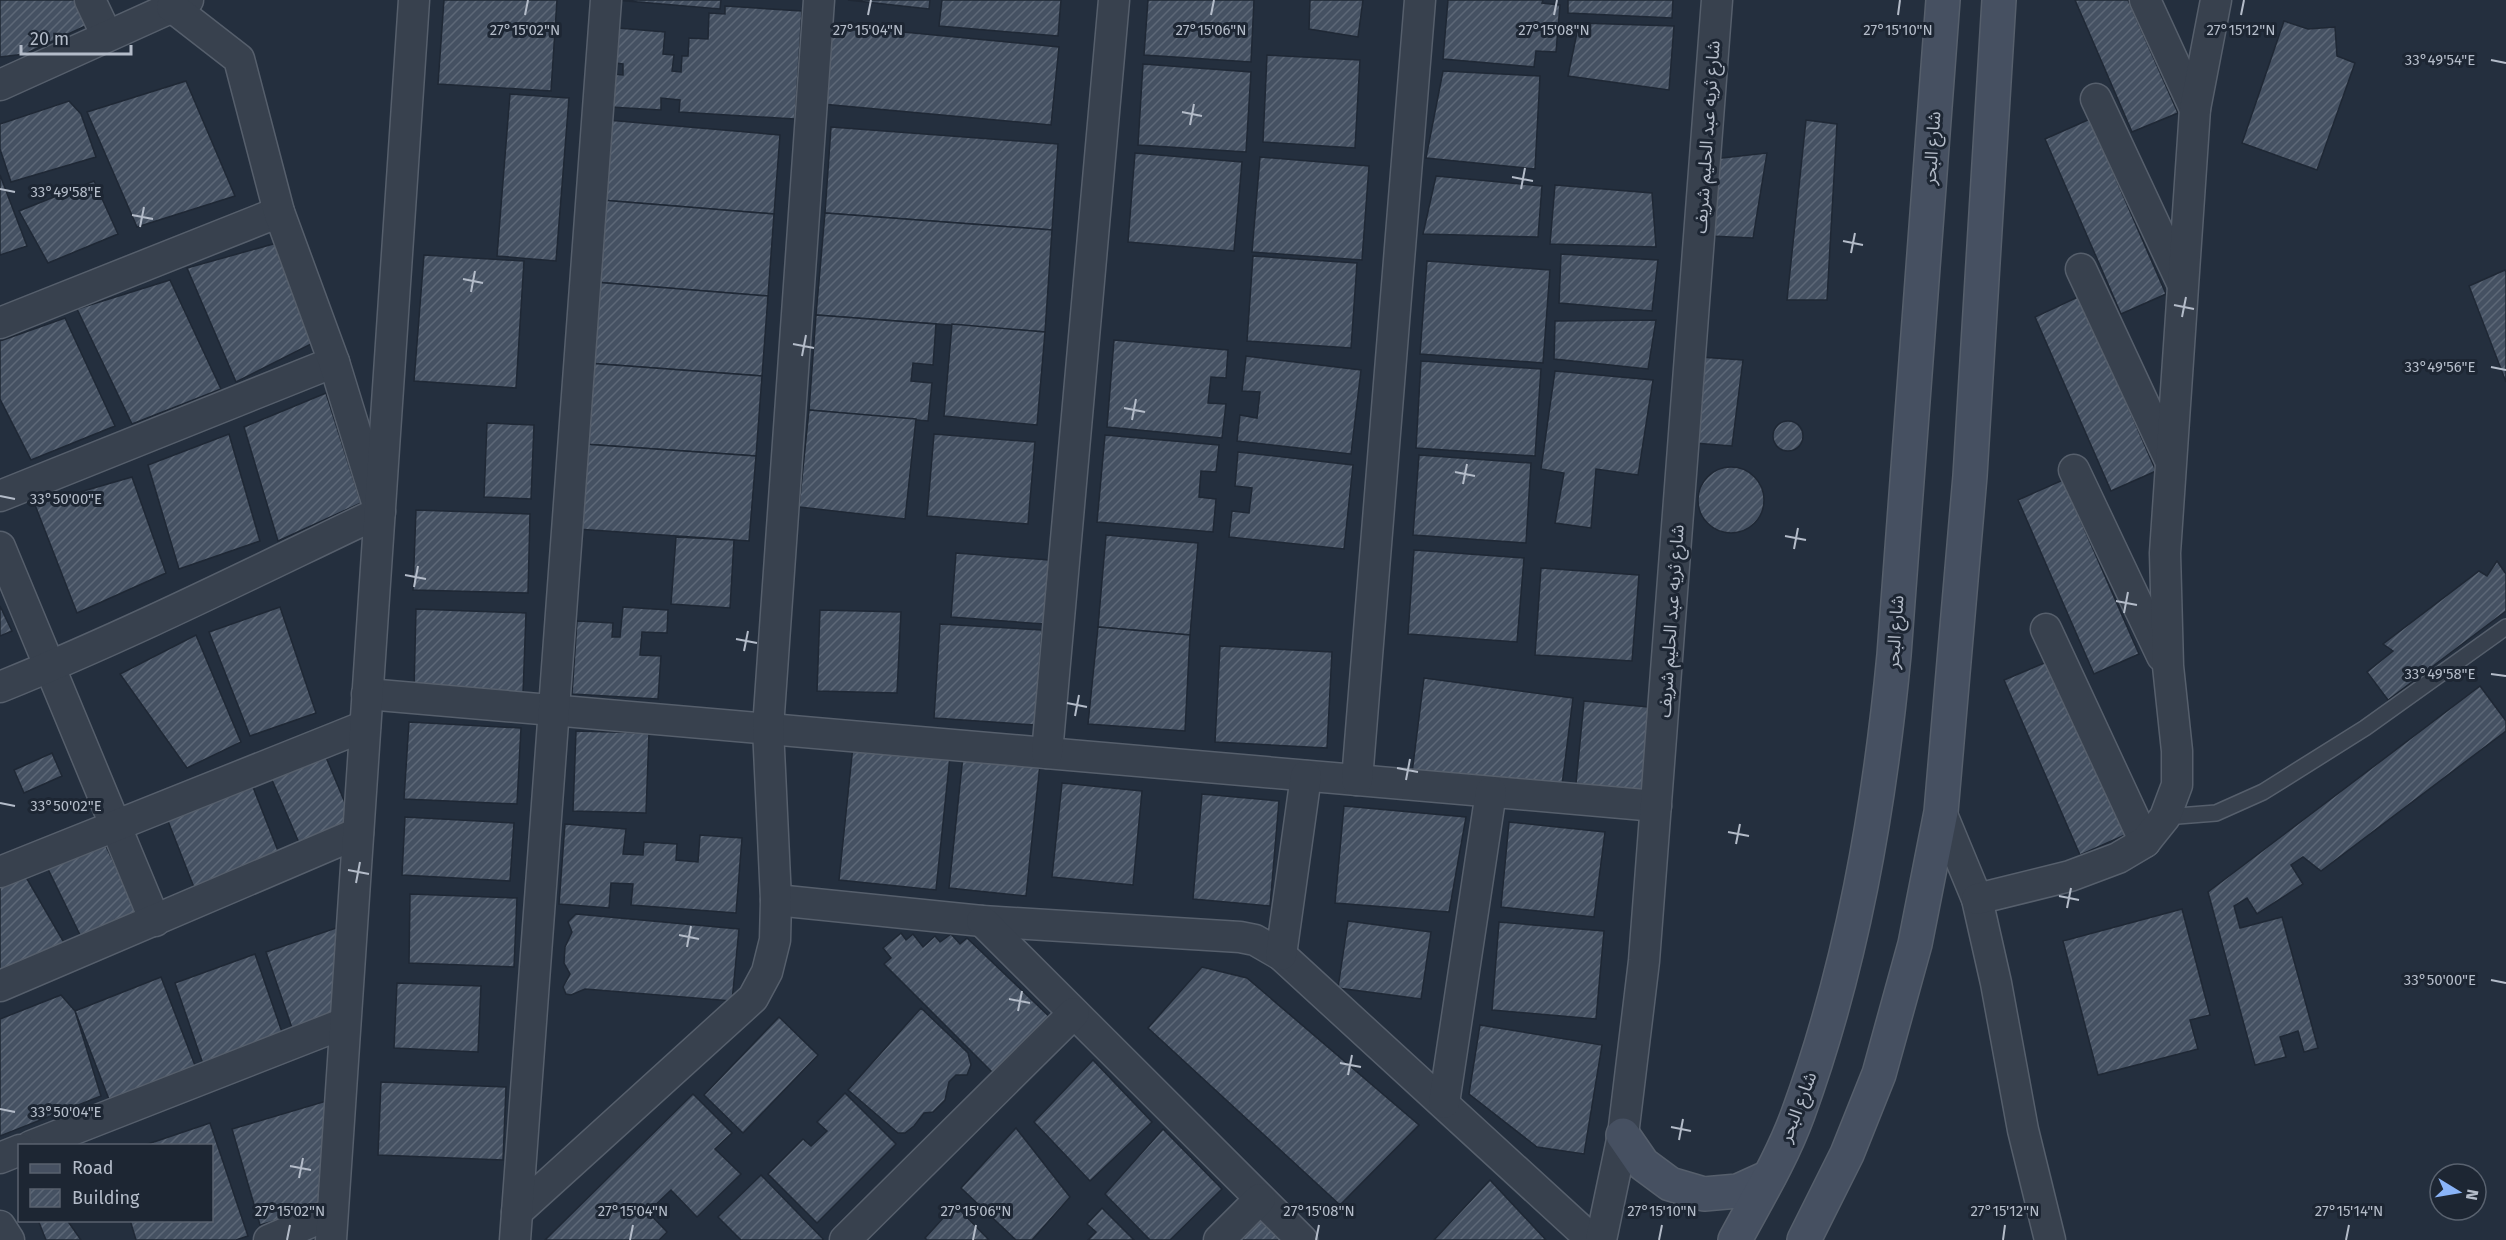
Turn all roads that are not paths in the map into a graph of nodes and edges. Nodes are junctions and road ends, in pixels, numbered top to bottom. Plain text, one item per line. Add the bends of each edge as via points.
1 (90, 0) edge
2 (414, 0) edge
3 (606, 0) edge
4 (819, 0) edge
5 (1114, 0) edge
6 (1420, 0) edge
7 (1717, 0) edge
8 (1943, 0) edge
9 (1999, 0) edge
10 (2145, 0) edge
11 (2216, 0) edge
12 (180, 4) edge
13 (107, 36) junction
14 (0, 85) edge
15 (2096, 99) dead end
16 (2195, 109) junction
17 (279, 212) junction
18 (2081, 269) dead end
19 (2183, 285) junction
20 (0, 323) edge
21 (334, 362) junction
22 (2170, 461) junction
23 (2074, 470) dead end
24 (0, 496) edge
25 (380, 512) junction
26 (0, 547) edge
27 (2506, 627) edge
28 (2046, 629) dead end
29 (2168, 666) junction
30 (50, 667) junction
31 (0, 687) edge
32 (367, 694) junction
33 (554, 710) junction
34 (365, 726) junction
35 (768, 728) junction
36 (1047, 753) junction
37 (1306, 776) junction
38 (1357, 780) junction
39 (1491, 792) junction
40 (1656, 806) junction
41 (1941, 812) junction
42 (2165, 817) junction
43 (117, 825) junction
44 (358, 833) junction
45 (2145, 842) junction
46 (0, 872) edge
47 (1977, 899) junction
48 (776, 900) junction
49 (155, 921) junction
50 (982, 921) junction
51 (1281, 955) junction
52 (0, 986) edge
53 (1074, 1013) junction
54 (345, 1023) junction
55 (1444, 1103) junction
56 (1623, 1135) junction
57 (36, 1144) edge
58 (18, 1151) edge
59 (0, 1158) edge
60 (1769, 1177) junction
61 (1260, 1199) junction
62 (0, 1226) edge
63 (516, 1226) edge
64 (332, 1227) edge
65 (1808, 1237) edge
66 (9, 1240) edge
67 (269, 1240) edge
68 (845, 1240) edge
69 (1219, 1240) edge
70 (1302, 1240) edge
71 (1592, 1240) edge
72 (1601, 1240) edge
73 (1735, 1240) edge
74 (2050, 1240) edge

1 - 13 street
2 - 25 street
3 - 33 street
4 - 35 street
5 - 36 street
6 - 38 street
7 - 40 street, شارع ثريه عبد الحليم شريف
8 - 60 main road, شارع البحر via 1885,749 1851,934 1827,1026 1797,1115
9 - 41 main road via 1970,476
10 - 16 street
11 - 16 street
12 - 13 street
12 - 17 street via 239,59
13 - 14 street
15 - 19 street
16 - 19 street
17 - 20 street
17 - 21 street
18 - 22 street
19 - 22 street
21 - 24 street
21 - 25 street
22 - 29 street via 2165,553
23 - 29 street
25 - 30 street
25 - 32 street
26 - 30 street
27 - 42 lane via 2365,728 2263,792 2216,813
28 - 45 street
29 - 42 street via 2177,785
30 - 31 street
30 - 43 street
32 - 33 street
32 - 34 street
33 - 35 street
33 - 63 street
34 - 43 street
34 - 44 street
35 - 36 street
35 - 48 street
36 - 37 street
37 - 38 street
37 - 51 street
38 - 39 street
39 - 40 street
39 - 55 street
40 - 56 street, شارع ثريه عبد الحليم شريف via 1644,961
41 - 47 street
41 - 65 main road via 1915,944 1879,1074
42 - 45 street
43 - 46 street
43 - 49 street
44 - 49 street
44 - 54 street
45 - 47 street via 2118,858 2070,876
47 - 74 street via 2022,1130
48 - 50 street
48 - 63 street via 775,940 767,972 753,998
49 - 52 street
50 - 51 street via 1240,937 1255,940
50 - 53 street
51 - 55 street
53 - 61 street
53 - 68 street
54 - 57 street
54 - 64 street
55 - 71 street
56 - 60 main road via 1643,1164 1670,1184 1693,1191 1738,1191
56 - 72 street, شارع ثريه عبد الحليم شريف
58 - 59 street
60 - 73 main road, شارع البحر
61 - 69 street
61 - 70 street
62 - 66 street
64 - 67 street

